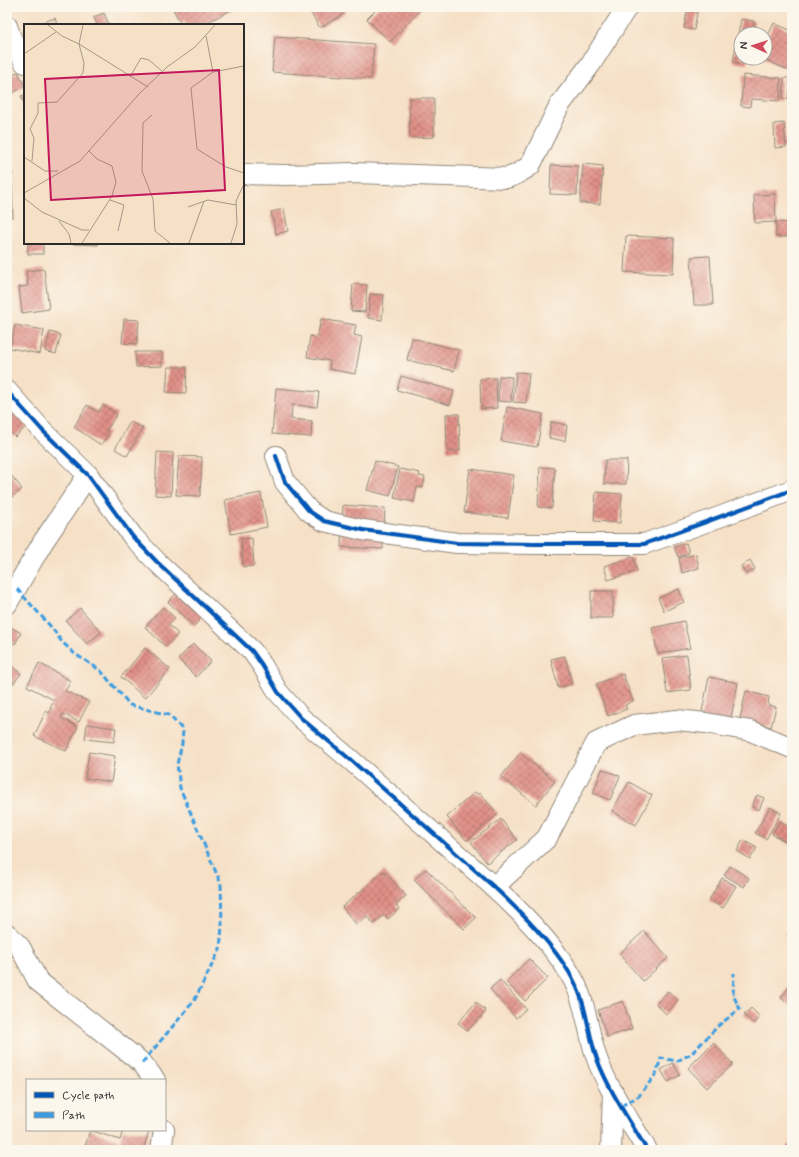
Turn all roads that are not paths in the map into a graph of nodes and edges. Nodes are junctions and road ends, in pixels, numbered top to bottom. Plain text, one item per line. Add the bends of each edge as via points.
1 (627, 7) edge
2 (8, 34) edge
3 (24, 61) edge
4 (244, 174) edge
5 (7, 391) edge
6 (276, 456) dead end
7 (88, 475) junction
8 (792, 490) edge
9 (10, 591) edge
10 (792, 748) edge
11 (494, 887) junction
12 (7, 934) edge
13 (154, 1079) edge
14 (613, 1092) junction
15 (164, 1131) edge
16 (161, 1150) edge
17 (611, 1150) edge
18 (647, 1150) edge

1 - 4 street via 590,65 559,106 530,166 515,175 507,178 354,173
2 - 3 street
5 - 7 street
6 - 8 street via 285,482 309,511 324,521 363,530 457,543 644,544
7 - 9 street
7 - 11 street via 133,537 252,651 278,692 301,718
10 - 11 street via 751,732 706,723 677,720 634,725 596,743 547,838
11 - 14 street via 556,952 574,981 598,1060
12 - 13 street via 20,947 38,982 142,1063
14 - 17 street
14 - 18 street
15 - 16 street

